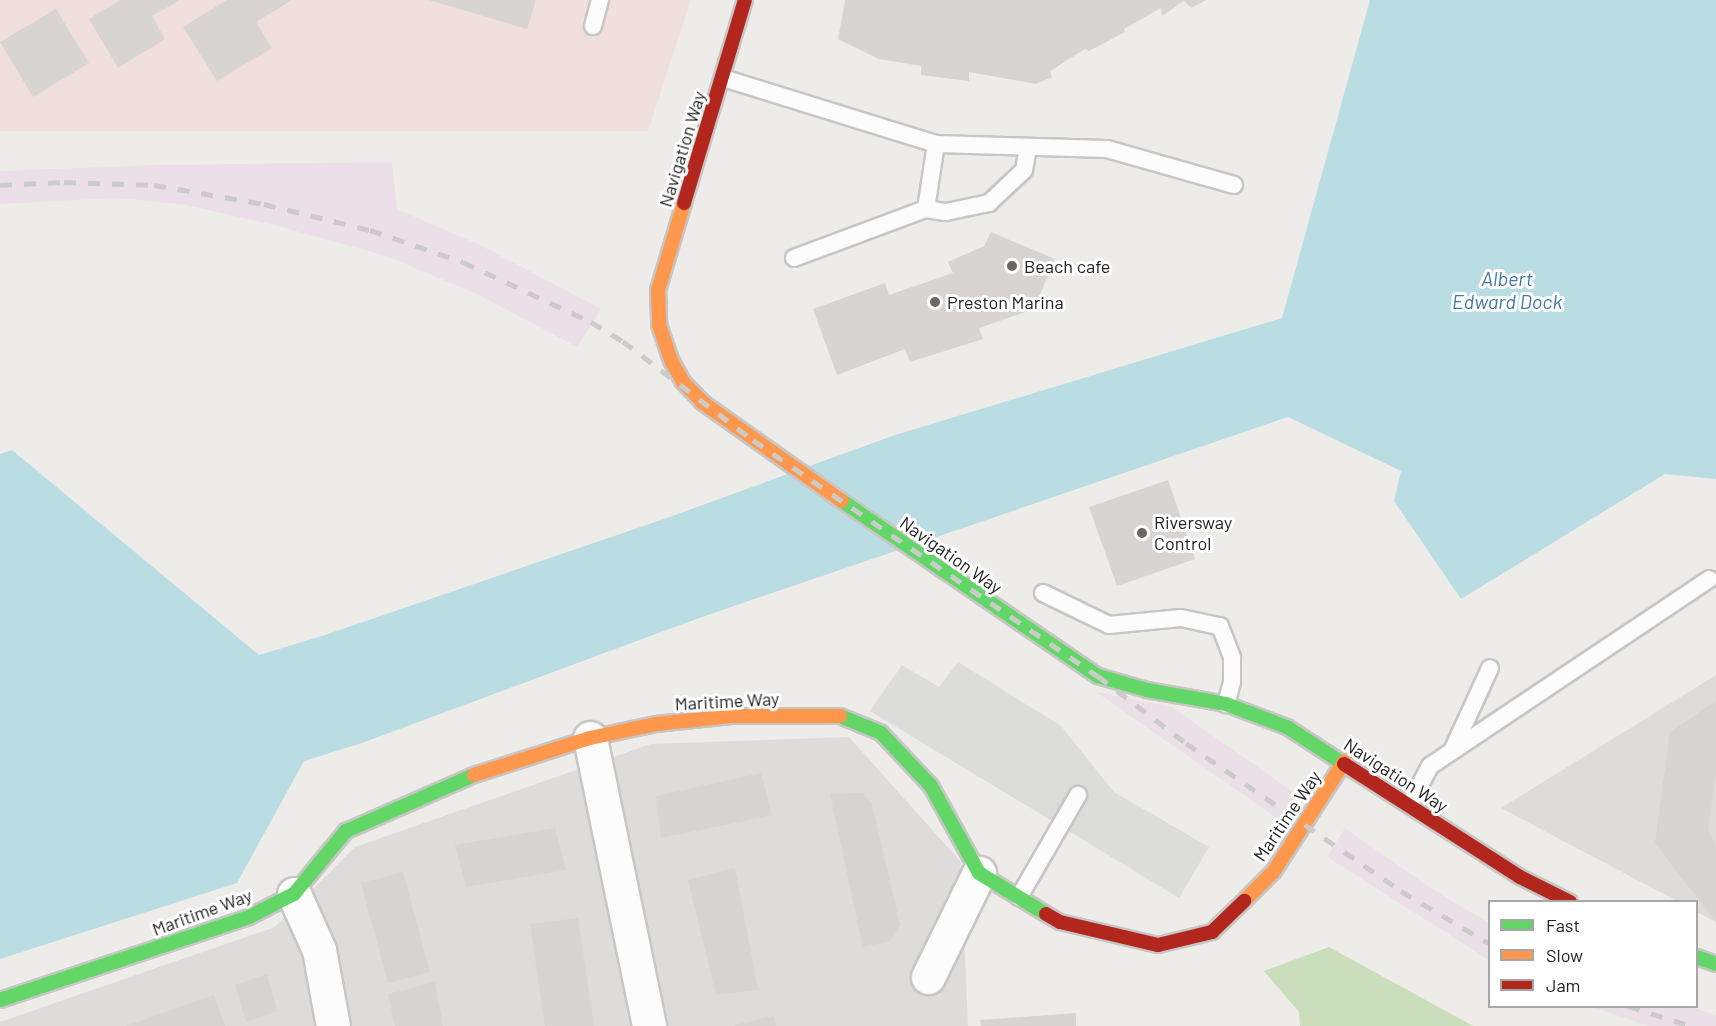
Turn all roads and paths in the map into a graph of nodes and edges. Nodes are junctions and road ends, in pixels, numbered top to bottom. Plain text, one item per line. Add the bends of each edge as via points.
1 (600, 0) edge
2 (745, 0) edge
3 (593, 26) dead end
4 (723, 78) junction
5 (936, 144) junction
6 (1028, 147) junction
7 (1234, 185) dead end
8 (926, 209) junction
9 (794, 258) dead end
10 (1709, 579) dead end
11 (1043, 593) dead end
12 (1490, 668) dead end
13 (1226, 704) junction
14 (590, 738) junction
15 (1452, 751) junction
16 (1344, 762) junction
17 (1078, 795) dead end
18 (1410, 804) junction
19 (979, 873) junction
20 (294, 894) junction
21 (1019, 897) junction
22 (1566, 900) edge
23 (1698, 958) edge
24 (1716, 964) edge
25 (928, 977) dead end
26 (0, 1000) edge
27 (333, 1026) edge
28 (649, 1026) edge

1 - 3 lane
2 - 4 street, Navigation Way
4 - 5 lane
4 - 13 street, Navigation Way via 658,290 659,325 683,382 702,402 753,440 1098,676 1147,690
5 - 6 lane
5 - 8 lane
6 - 7 lane via 1107,149
6 - 8 lane via 1024,170 989,203 946,212
8 - 9 lane
10 - 15 lane
11 - 13 lane via 1109,625 1181,618 1220,626 1232,658 1232,682
12 - 15 lane
13 - 16 street, Navigation Way via 1287,727
14 - 19 street, Maritime Way via 656,724 732,716 844,716 881,733 931,786
14 - 20 street, Maritime Way via 476,774 346,831
14 - 28 street
15 - 18 lane via 1430,766
16 - 18 street, Navigation Way
16 - 21 street, Maritime Way via 1274,871 1212,932 1158,945 1060,922
17 - 21 lane
18 - 22 street, Navigation Way via 1520,877
19 - 21 street, Maritime Way
19 - 25 street
20 - 26 street, Maritime Way via 247,918
20 - 27 street via 319,950
23 - 24 street

